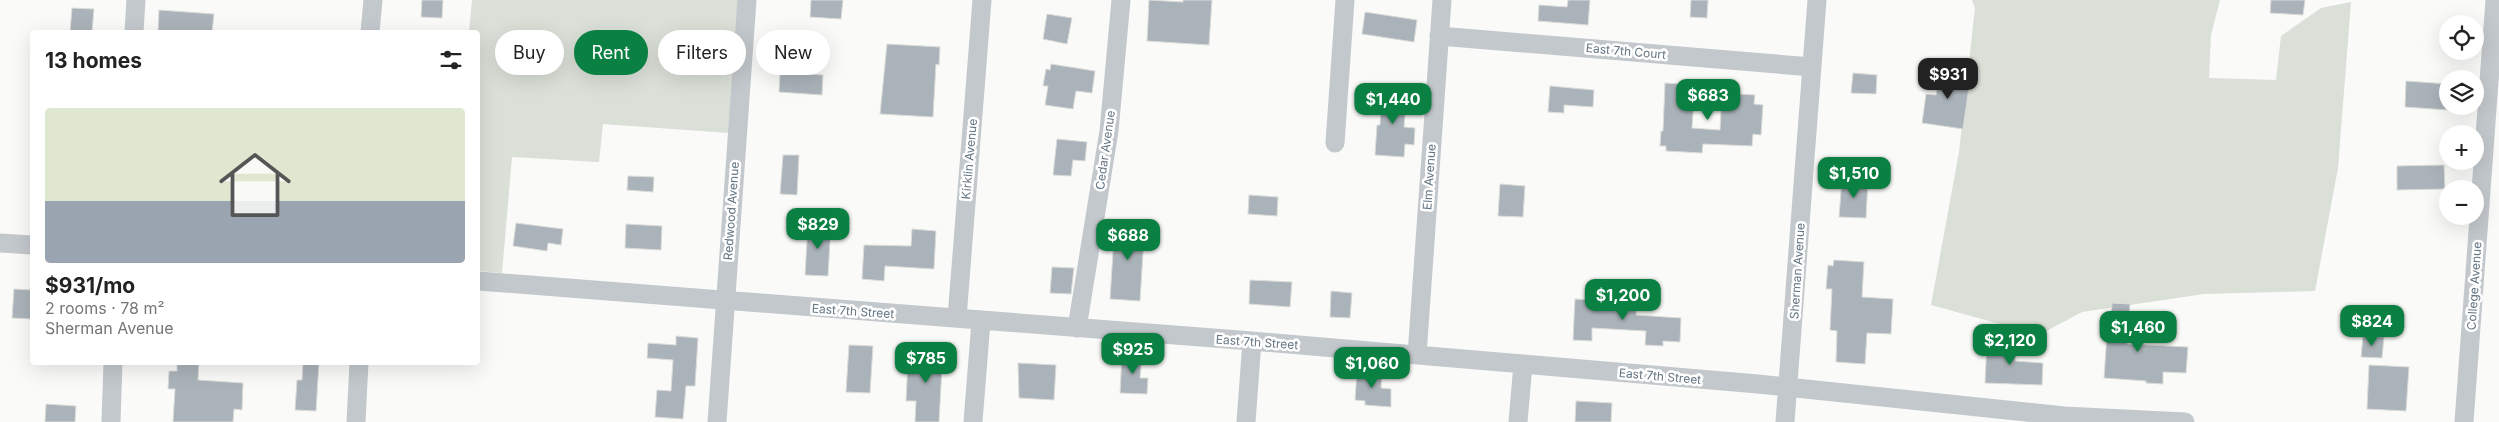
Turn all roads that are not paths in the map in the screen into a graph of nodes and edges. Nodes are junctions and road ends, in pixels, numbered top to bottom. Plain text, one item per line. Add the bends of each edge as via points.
1 (136, 0) edge
2 (373, 0) edge
3 (747, 0) edge
4 (982, 0) edge
5 (1121, 0) edge
6 (1345, 0) edge
7 (1442, 0) edge
8 (1817, 0) edge
9 (2495, 0) edge
10 (134, 30) edge
11 (370, 30) edge
12 (1439, 36) junction
13 (1812, 67) junction
14 (1335, 143) dead end
15 (0, 243) edge
16 (30, 245) edge
17 (480, 281) edge
18 (724, 302) junction
19 (957, 318) junction
20 (981, 321) junction
21 (1077, 328) junction
22 (1252, 341) junction
23 (1417, 355) junction
24 (1523, 364) junction
25 (113, 365) edge
26 (359, 365) edge
27 (1788, 387) junction
28 (2063, 419) edge
29 (111, 422) edge
30 (356, 422) edge
31 (717, 422) edge
32 (973, 422) edge
33 (1246, 422) edge
34 (1518, 422) edge
35 (1785, 422) edge
36 (2185, 422) edge
37 (2464, 422) edge

1 - 10 street
2 - 11 street
3 - 18 street, Redwood Avenue
4 - 19 street, Kirklin Avenue
5 - 21 street, Cedar Avenue via 1109,131
6 - 14 street
7 - 12 street, Elm Avenue
8 - 13 street, Sherman Avenue
9 - 37 street, College Avenue
12 - 13 street, East 7th Court
12 - 23 street, Elm Avenue
13 - 27 street, Sherman Avenue
15 - 16 street
17 - 18 street, East 7th Street
18 - 19 street, East 7th Street
18 - 31 street, Redwood Avenue
19 - 20 street, East 7th Street
20 - 21 street, East 7th Street
20 - 32 street
21 - 22 street, East 7th Street
22 - 23 street, East 7th Street
22 - 33 street
23 - 24 street, East 7th Street
24 - 27 street, East 7th Street
24 - 34 street
25 - 29 street
26 - 30 street
27 - 28 street, East 7th Street
27 - 35 street, Sherman Avenue
28 - 36 street, East 7th Street

